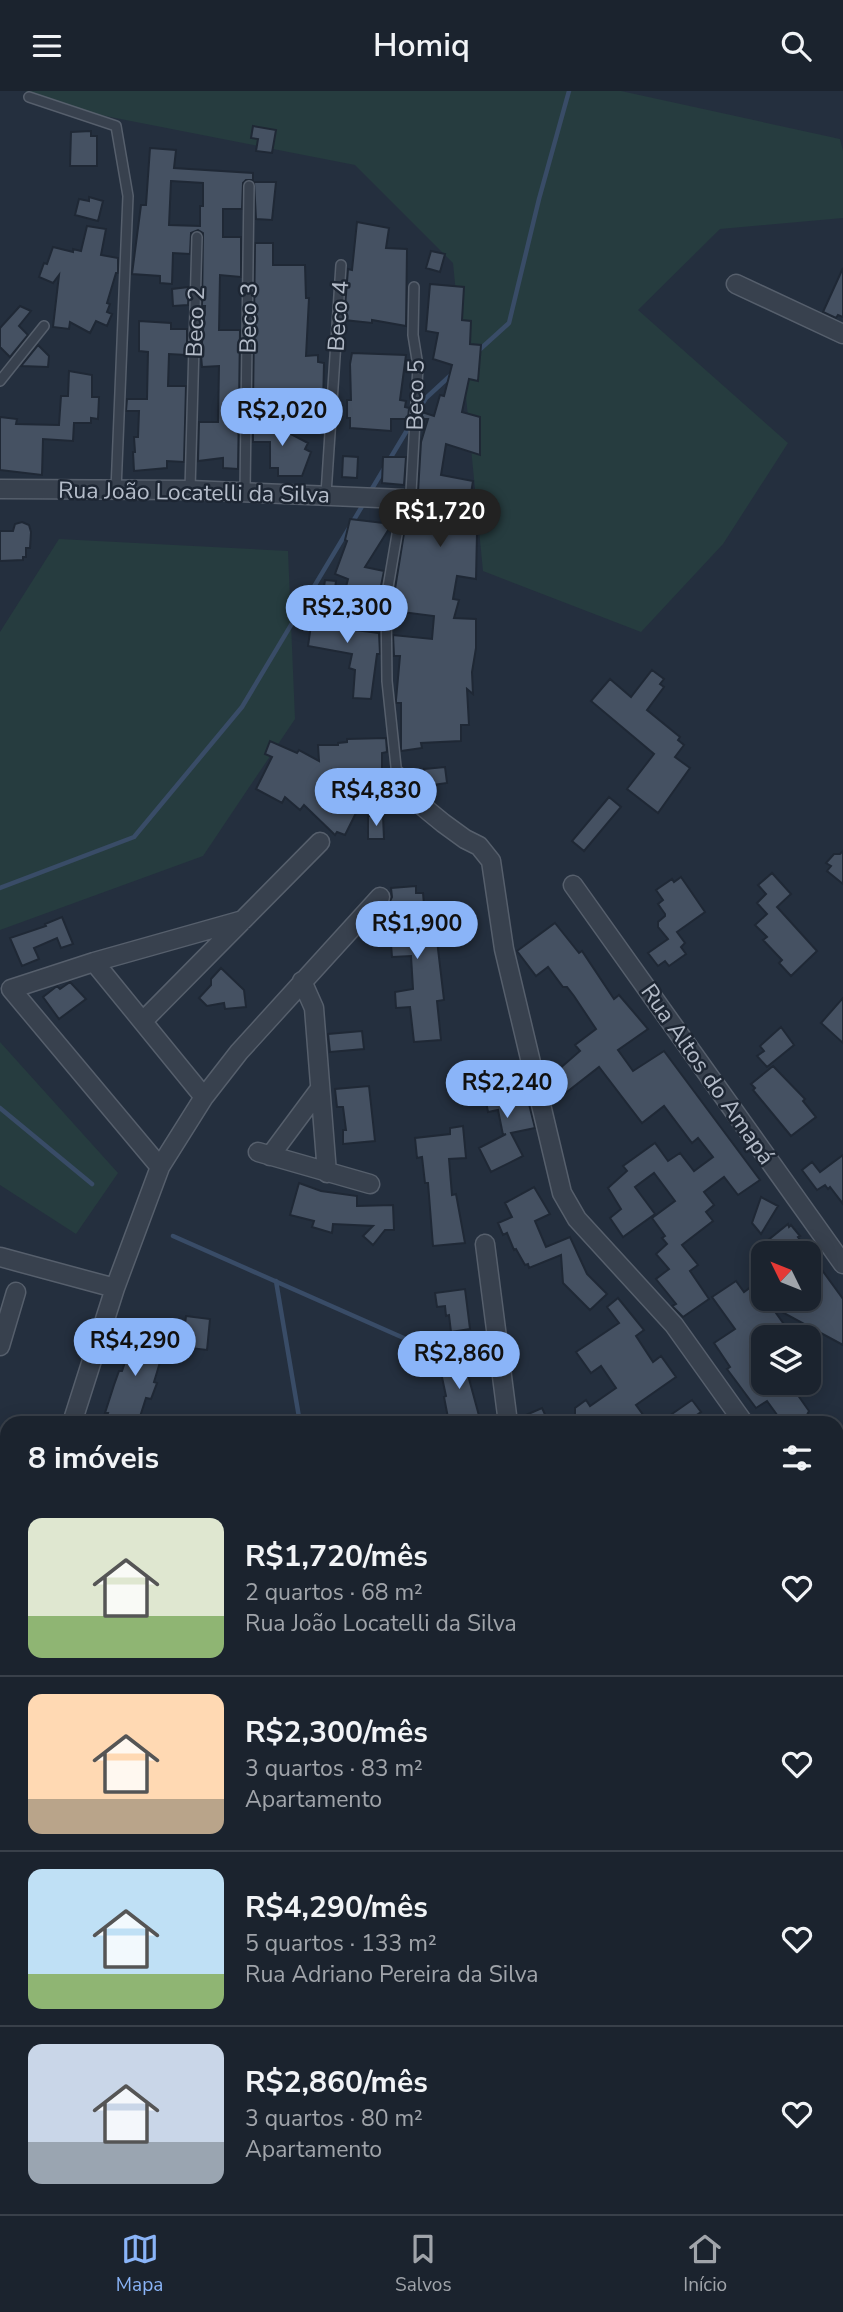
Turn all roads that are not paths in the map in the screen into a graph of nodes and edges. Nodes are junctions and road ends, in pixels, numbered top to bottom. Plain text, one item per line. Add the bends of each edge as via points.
1 (29, 97) dead end
2 (249, 186) dead end
3 (197, 237) dead end
4 (341, 265) dead end
5 (736, 284) dead end
6 (414, 288) dead end
7 (44, 326) dead end
8 (843, 334) edge
9 (0, 381) edge
10 (0, 489) edge
11 (117, 490) junction
12 (190, 490) junction
13 (245, 492) junction
14 (326, 494) junction
15 (402, 499) junction
16 (397, 776) joint
17 (320, 842) dead end
18 (573, 885) dead end
19 (380, 897) dead end
20 (243, 920) junction
21 (94, 962) junction
22 (302, 981) junction
23 (144, 1020) junction
24 (319, 1090) junction
25 (204, 1097) junction
26 (160, 1167) junction
27 (327, 1173) junction
28 (370, 1184) dead end
29 (485, 1244) dead end
30 (0, 1257) edge
31 (843, 1264) edge
32 (115, 1288) junction
33 (16, 1292) dead end
34 (0, 1346) edge
35 (74, 1416) edge
36 (507, 1416) edge
37 (739, 1416) edge

1 - 11 lane via 116,126 128,196
2 - 13 lane, Beco 3
3 - 12 lane, Beco 2
4 - 14 lane, Beco 4
5 - 8 street
6 - 15 lane, Beco 5 via 418,366 411,492
7 - 9 lane
10 - 11 street, Rua João Locatelli da Silva
11 - 12 street, Rua João Locatelli da Silva
12 - 13 street, Rua João Locatelli da Silva
13 - 14 street, Rua João Locatelli da Silva
14 - 15 street, Rua João Locatelli da Silva
15 - 16 lane via 386,599 387,681
16 - 37 street via 415,800 479,846 491,861 504,949 562,1193 584,1228 674,1325
17 - 20 street
18 - 31 street, Rua Altos do Amapá
19 - 22 street
20 - 21 street
20 - 23 street
21 - 23 street
21 - 26 street via 11,989
22 - 24 street via 314,1008
22 - 25 street
23 - 25 street
24 - 27 street
24 - 27 street via 264,1154
25 - 26 street
26 - 32 street
27 - 28 street
29 - 36 street
30 - 32 street
32 - 35 street
33 - 34 street

